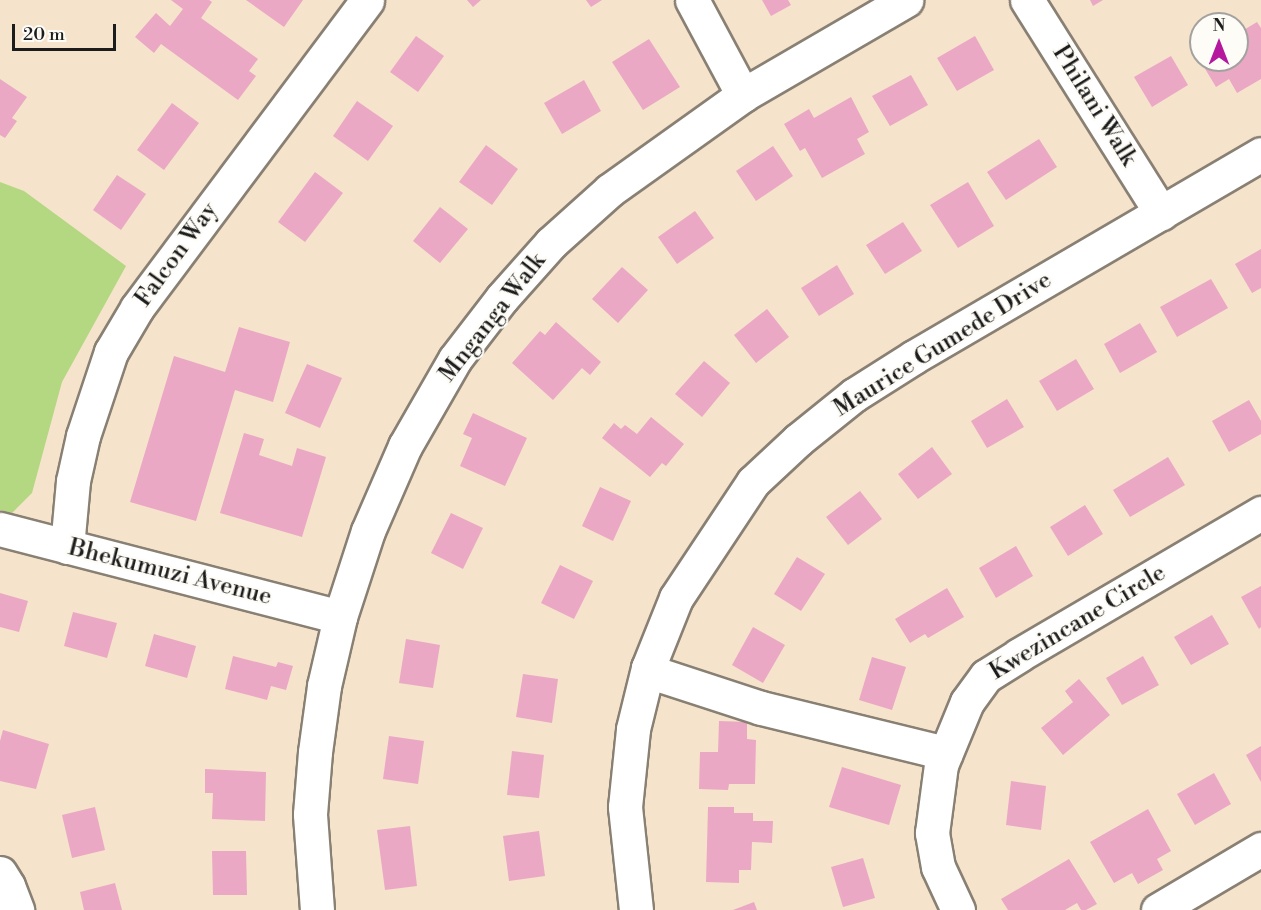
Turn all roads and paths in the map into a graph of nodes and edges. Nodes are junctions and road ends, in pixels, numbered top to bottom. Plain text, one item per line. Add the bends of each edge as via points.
1 (367, 0) edge
2 (692, 0) edge
3 (906, 0) edge
4 (1027, 0) edge
5 (743, 95) junction
6 (1261, 154) edge
7 (1161, 213) junction
8 (1261, 513) edge
9 (0, 529) edge
10 (67, 547) junction
11 (340, 617) junction
12 (648, 668) junction
13 (946, 753) junction
14 (1259, 854) edge
15 (0, 873) edge
16 (17, 910) edge
17 (317, 910) edge
18 (636, 910) edge
19 (958, 910) edge
20 (1158, 910) edge

1 - 10 street, Falcon Way via 137,308 111,352 80,447
2 - 5 street
3 - 5 street, Mnganga Walk
4 - 7 street, Philani Walk
5 - 11 street, Mnganga Walk via 610,190 551,243 488,315 455,359 405,446 368,531
6 - 7 street, Maurice Gumede Drive
7 - 12 street, Maurice Gumede Drive via 914,357 798,440 753,482 715,536 676,598
8 - 13 street, Kwezincane Circle via 986,676 967,702
9 - 10 street, Bhekumuzi Avenue
10 - 11 street, Bhekumuzi Avenue
11 - 17 street, Mnganga Walk via 324,686 310,814
12 - 13 street via 761,708
12 - 18 street, Maurice Gumede Drive via 633,729 625,807
13 - 19 street, Kwezincane Circle via 932,832 938,867
14 - 20 street
15 - 16 street

